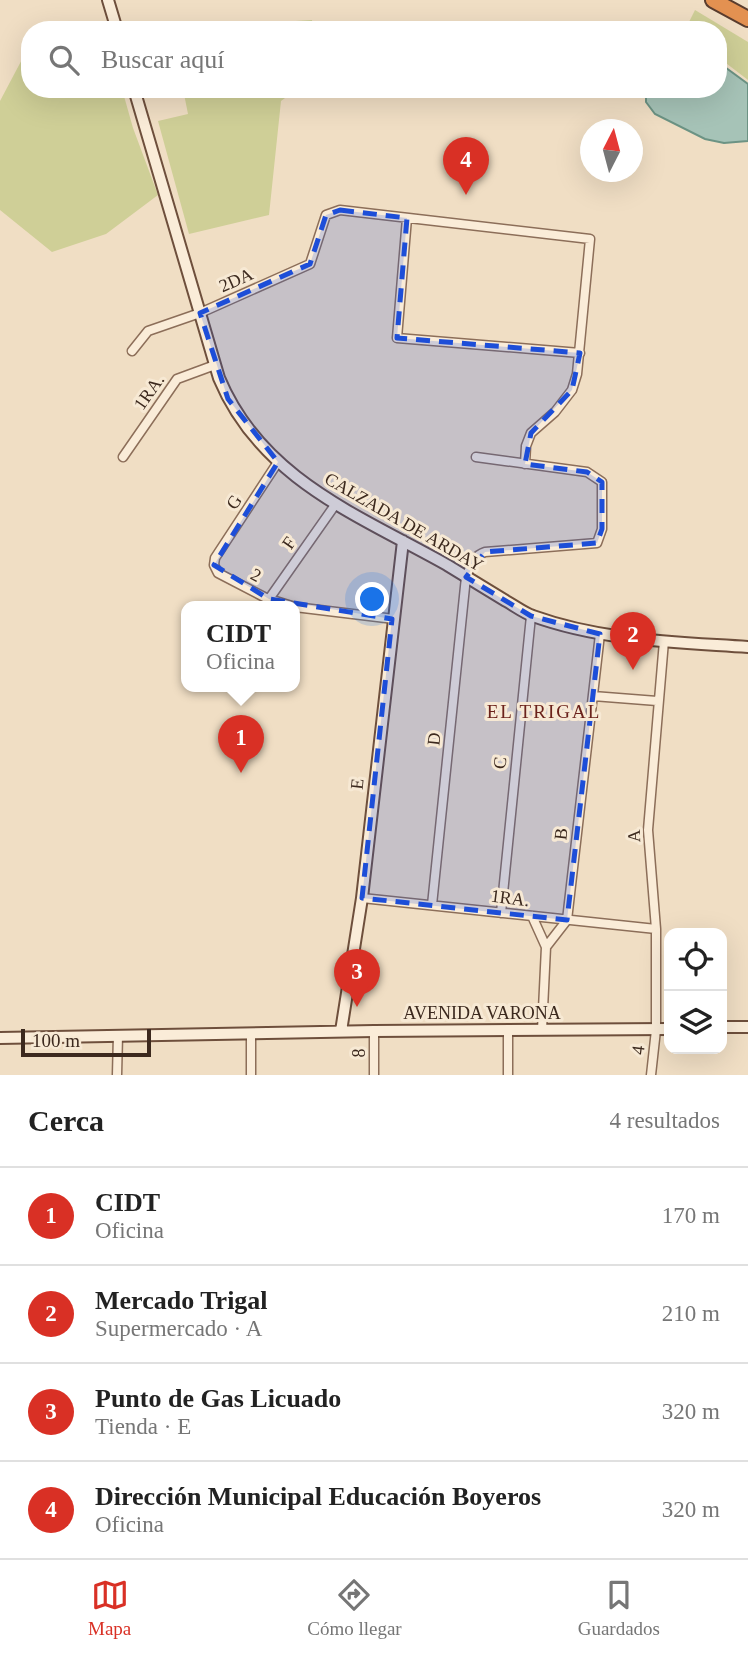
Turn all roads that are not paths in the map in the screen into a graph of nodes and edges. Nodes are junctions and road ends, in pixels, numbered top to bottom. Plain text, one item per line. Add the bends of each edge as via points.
1 (108, 0) edge
2 (713, 0) edge
3 (748, 19) edge
4 (114, 21) edge
5 (137, 98) edge
6 (407, 218) junction
7 (200, 313) junction
8 (132, 351) dead end
9 (580, 353) junction
10 (215, 366) junction
11 (123, 457) dead end
12 (476, 457) dead end
13 (278, 462) junction
14 (525, 464) junction
15 (335, 505) junction
16 (403, 541) junction
17 (215, 558) joint
18 (466, 576) junction
19 (269, 599) junction
20 (276, 601) edge
21 (300, 608) edge
22 (531, 616) junction
23 (394, 620) junction
24 (600, 634) junction
25 (664, 641) junction
26 (748, 647) edge
27 (593, 696) junction
28 (657, 701) junction
29 (362, 898) junction
30 (432, 905) junction
31 (500, 913) junction
32 (532, 916) junction
33 (568, 920) junction
34 (656, 929) junction
35 (546, 947) junction
36 (727, 1027) edge
37 (748, 1027) edge
38 (664, 1029) edge
39 (509, 1030) junction
40 (542, 1030) junction
41 (656, 1030) junction
42 (341, 1031) junction
43 (374, 1031) junction
44 (251, 1033) junction
45 (118, 1035) junction
46 (0, 1038) edge
47 (117, 1075) edge
48 (251, 1075) edge
49 (374, 1075) edge
50 (508, 1075) edge
51 (651, 1075) edge

1 - 4 street
2 - 3 highway
5 - 7 street, CALZADA DE ARDAY
6 - 7 street, 2DA via 340,210 326,215 310,264
6 - 9 street via 590,239
6 - 9 street via 397,338
7 - 8 street, 2DA via 148,331
7 - 10 street, CALZADA DE ARDAY
9 - 14 street via 572,390 531,433
10 - 11 street, 1RA. via 177,379
10 - 13 street, CALZADA DE ARDAY via 228,399
12 - 14 street
13 - 15 street, CALZADA DE ARDAY
13 - 17 street, G
14 - 18 street via 587,472 602,482 603,529 597,543 485,552 478,554
15 - 16 street, CALZADA DE ARDAY
15 - 19 street, F
16 - 18 street, CALZADA DE ARDAY
16 - 23 street, E
17 - 19 street, 2 via 218,573
18 - 22 street, CALZADA DE ARDAY
18 - 30 street, D
19 - 20 street, 2
21 - 23 street, 2
22 - 24 street, CALZADA DE ARDAY
22 - 31 street, C
23 - 29 street, E
24 - 25 street, CALZADA DE ARDAY
24 - 27 street, B
25 - 26 street, CALZADA DE ARDAY
25 - 28 street, A
27 - 28 street
27 - 33 street, B
28 - 34 street, A via 649,830
29 - 30 street, 1RA.
29 - 42 street, E
30 - 31 street, 1RA.
31 - 32 street, 1RA.
32 - 33 street, 1RA.
32 - 35 street
33 - 34 street, 1RA.
33 - 35 street
34 - 41 street, A
35 - 40 street
36 - 37 street
38 - 41 street, AVENIDA VARONA
39 - 40 street, AVENIDA VARONA
39 - 43 street, AVENIDA VARONA
39 - 50 street
40 - 41 street, AVENIDA VARONA
41 - 51 street, 4
42 - 43 street, AVENIDA VARONA
42 - 44 street, AVENIDA VARONA
43 - 49 street, 8
44 - 45 street, AVENIDA VARONA
44 - 48 street
45 - 46 street, AVENIDA VARONA
45 - 47 street

